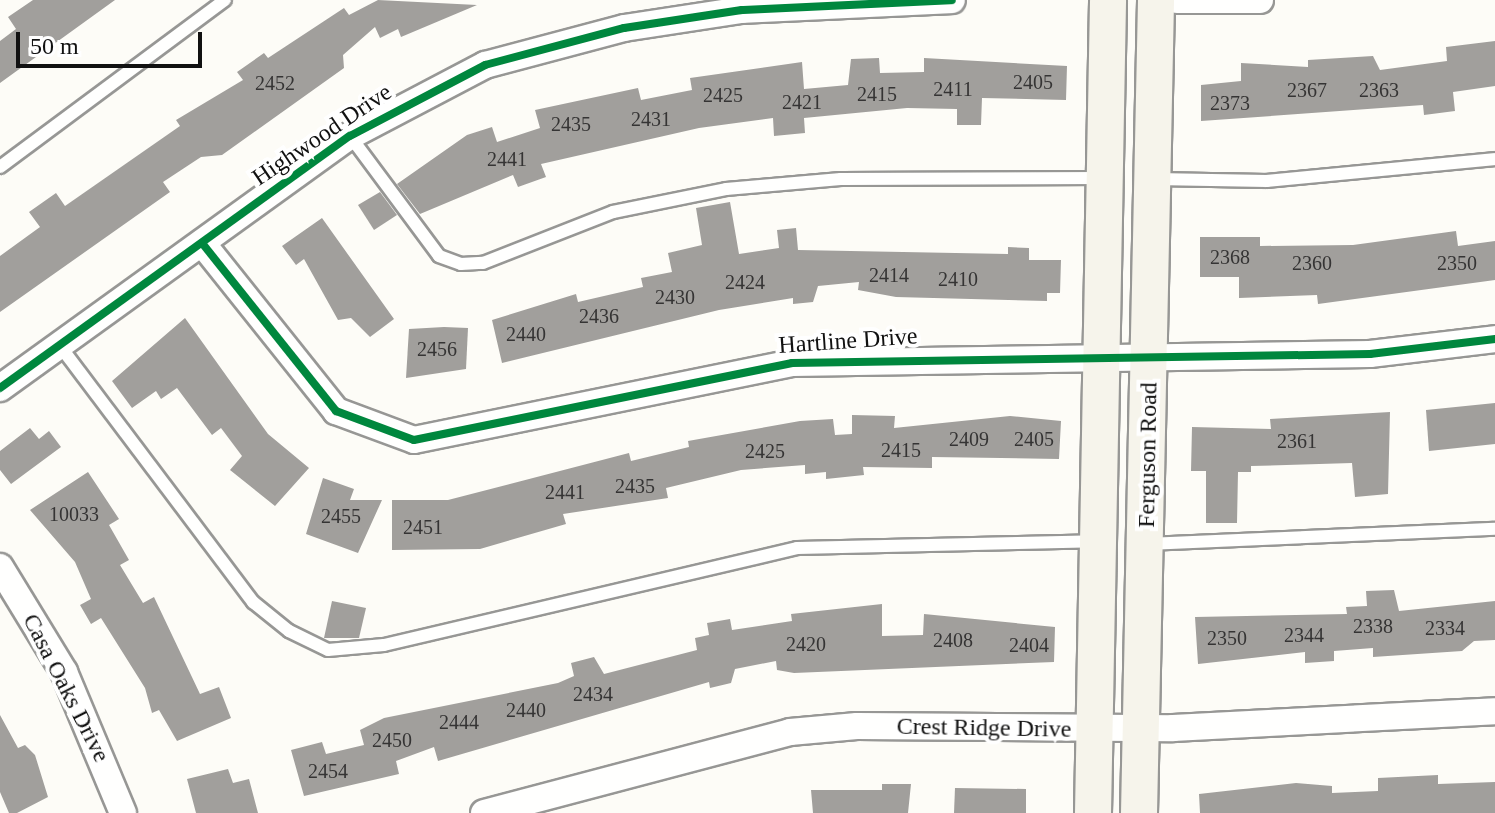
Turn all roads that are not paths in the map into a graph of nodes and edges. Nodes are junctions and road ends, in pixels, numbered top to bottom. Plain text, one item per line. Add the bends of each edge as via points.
1 (225, 0) edge
2 (952, 0) edge
3 (1108, 0) edge
4 (1156, 0) edge
5 (1177, 0) edge
6 (1260, 0) edge
7 (350, 136) junction
8 (1495, 159) edge
9 (0, 167) edge
10 (1105, 178) junction
11 (1153, 179) junction
12 (202, 243) junction
13 (1495, 339) edge
14 (60, 346) junction
15 (1103, 355) junction
16 (1150, 356) junction
17 (0, 388) edge
18 (1495, 529) edge
19 (1098, 541) junction
20 (1146, 544) junction
21 (0, 567) edge
22 (1495, 711) edge
23 (1140, 729) junction
24 (1094, 730) junction
25 (123, 813) edge
26 (484, 813) edge
27 (1093, 813) edge
28 (1139, 813) edge

1 - 9 lane
2 - 7 street, Highwood Drive via 742,10 624,28 485,65
3 - 10 main road, Ferguson Road
4 - 11 main road, Ferguson Road
5 - 6 street
7 - 10 lane via 439,256 461,264 483,263 613,212 726,189 841,179
7 - 12 street, Highwood Drive
8 - 11 lane via 1267,181
10 - 15 main road, Ferguson Road
11 - 16 main road, Ferguson Road
12 - 14 street, Highwood Drive
12 - 15 street, Hartline Drive via 336,411 414,440 792,363
13 - 16 street, Hartline Drive via 1370,354
14 - 17 street, Highwood Drive
14 - 19 lane via 253,602 289,631 328,650 384,645 797,548
15 - 16 street, Hartline Drive
15 - 19 main road, Ferguson Road
16 - 20 main road, Ferguson Road
18 - 20 lane
19 - 24 main road, Ferguson Road
20 - 23 main road, Ferguson Road
21 - 25 street, Casa Oaks Drive via 64,672
22 - 23 street, Crest Ridge Drive
23 - 24 street, Crest Ridge Drive
23 - 28 main road, Ferguson Road
24 - 26 street, Crest Ridge Drive via 857,726 790,732
24 - 27 main road, Ferguson Road

